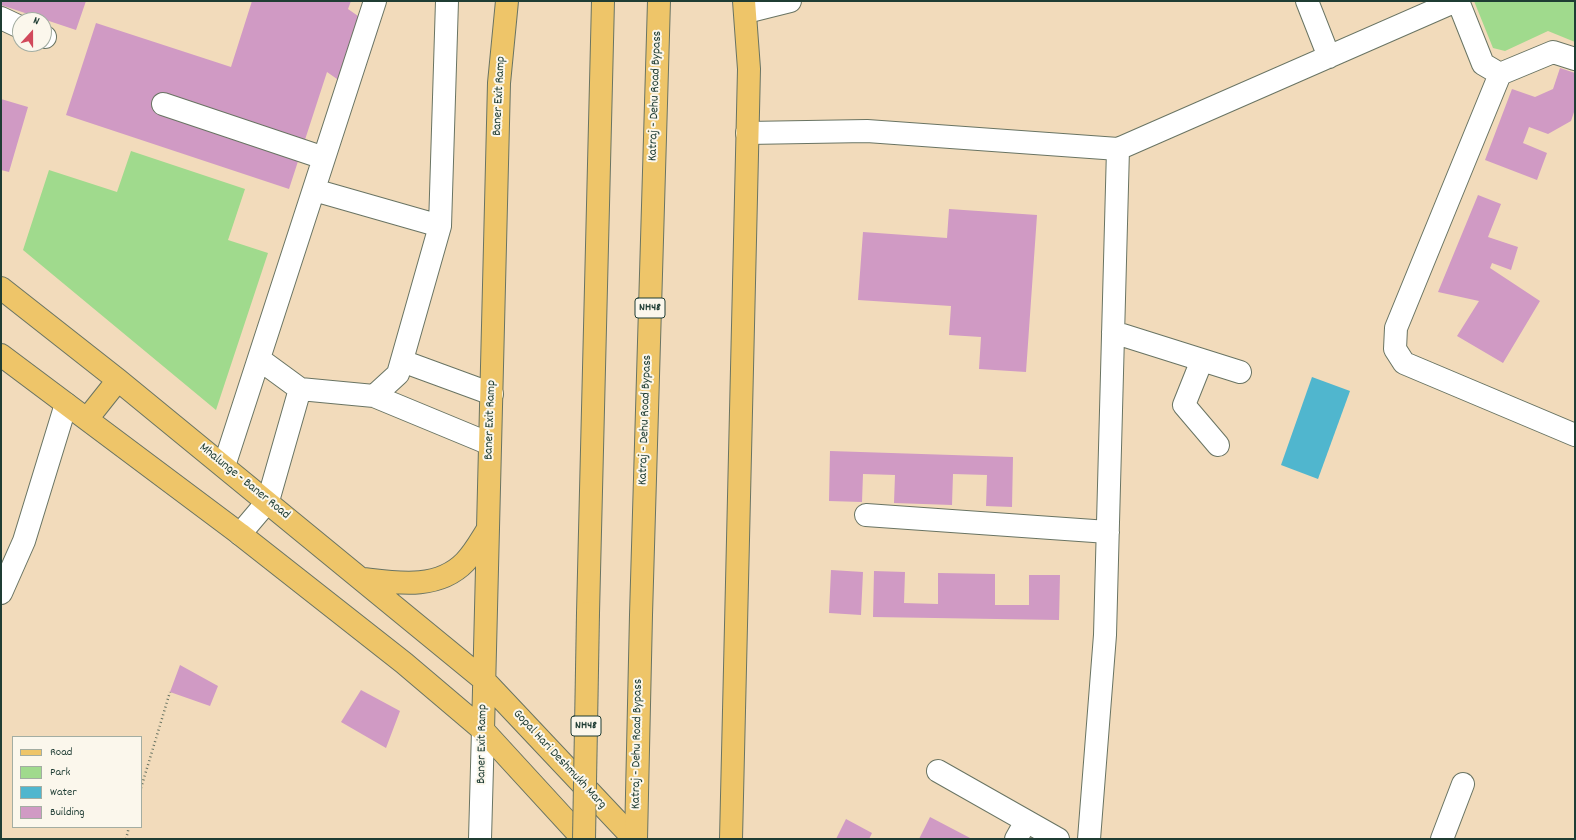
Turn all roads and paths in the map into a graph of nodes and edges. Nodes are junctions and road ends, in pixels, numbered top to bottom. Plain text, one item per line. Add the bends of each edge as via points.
1 (375, 1) edge
2 (447, 1) edge
3 (507, 1) edge
4 (603, 1) edge
5 (659, 1) edge
6 (790, 1) edge
7 (1307, 1) edge
8 (1457, 1) edge
9 (745, 6) edge
10 (1, 18) edge
11 (12, 23) edge
12 (1329, 57) junction
13 (1575, 59) edge
14 (1500, 74) junction
15 (163, 104) dead end
16 (748, 133) junction
17 (1118, 149) junction
18 (324, 158) junction
19 (314, 190) junction
20 (440, 226) junction
21 (1, 288) edge
22 (1113, 332) junction
23 (1, 356) edge
24 (259, 359) junction
25 (1202, 360) junction
26 (402, 361) junction
27 (1240, 372) dead end
28 (118, 380) junction
29 (300, 389) junction
30 (492, 394) junction
31 (374, 396) junction
32 (66, 404) junction
33 (87, 419) junction
34 (1575, 435) edge
35 (490, 444) junction
36 (1218, 445) dead end
37 (224, 466) junction
38 (268, 502) junction
39 (866, 515) dead end
40 (488, 529) junction
41 (1108, 532) junction
42 (240, 534) junction
43 (363, 580) junction
44 (1, 593) edge
45 (484, 680) junction
46 (170, 692) dead end
47 (483, 730) junction
48 (938, 771) dead end
49 (1463, 784) dead end
50 (142, 785) edge
51 (129, 828) edge
52 (1021, 830) edge
53 (126, 839) edge
54 (480, 839) edge
55 (584, 839) edge
56 (635, 839) edge
57 (731, 839) edge
58 (1058, 839) edge
59 (1089, 839) edge
60 (1442, 839) edge

1 - 18 street
2 - 20 street
3 - 30 main road, Baner Exit Ramp via 499,83
4 - 55 main road, NH48, bridge
5 - 56 main road, Katraj - Dehu Road Bypass / NH48
6 - 9 street
7 - 12 street
8 - 12 street
8 - 14 street via 1484,64
9 - 16 main road via 749,69
10 - 11 street
12 - 17 street
13 - 14 street via 1553,52
14 - 34 street via 1396,328 1395,349 1404,363
15 - 18 street
16 - 17 street via 867,132
16 - 57 main road
17 - 22 street
18 - 19 street
19 - 20 street
19 - 24 street
20 - 26 street
21 - 28 main road, Mhalunge - Baner Road
22 - 25 street
22 - 41 street
23 - 32 main road
24 - 29 street
24 - 37 street
25 - 27 street
25 - 36 street via 1184,405
26 - 30 street
26 - 31 street via 398,374
28 - 33 main road
28 - 37 main road, Mhalunge - Baner Road
29 - 31 street
29 - 38 street
30 - 35 main road, Baner Exit Ramp
31 - 35 street
32 - 33 main road
32 - 44 street via 24,541
33 - 42 main road
35 - 40 main road, Baner Exit Ramp
37 - 38 main road, Mhalunge - Baner Road
38 - 42 street
38 - 43 main road, Mhalunge - Baner Road
39 - 41 street
40 - 43 main road via 465,562 449,573 425,582 401,584
40 - 45 main road, Baner Exit Ramp
41 - 59 street via 1105,635
42 - 47 main road via 404,663
43 - 45 main road, Mhalunge - Baner Road
45 - 47 main road, Baner Exit Ramp
45 - 56 main road, Gopal Hari Deshmukh Marg
46 - 50 path
47 - 54 street, Baner Exit Ramp
47 - 55 main road
48 - 52 street
49 - 60 street
51 - 53 path
52 - 58 street

